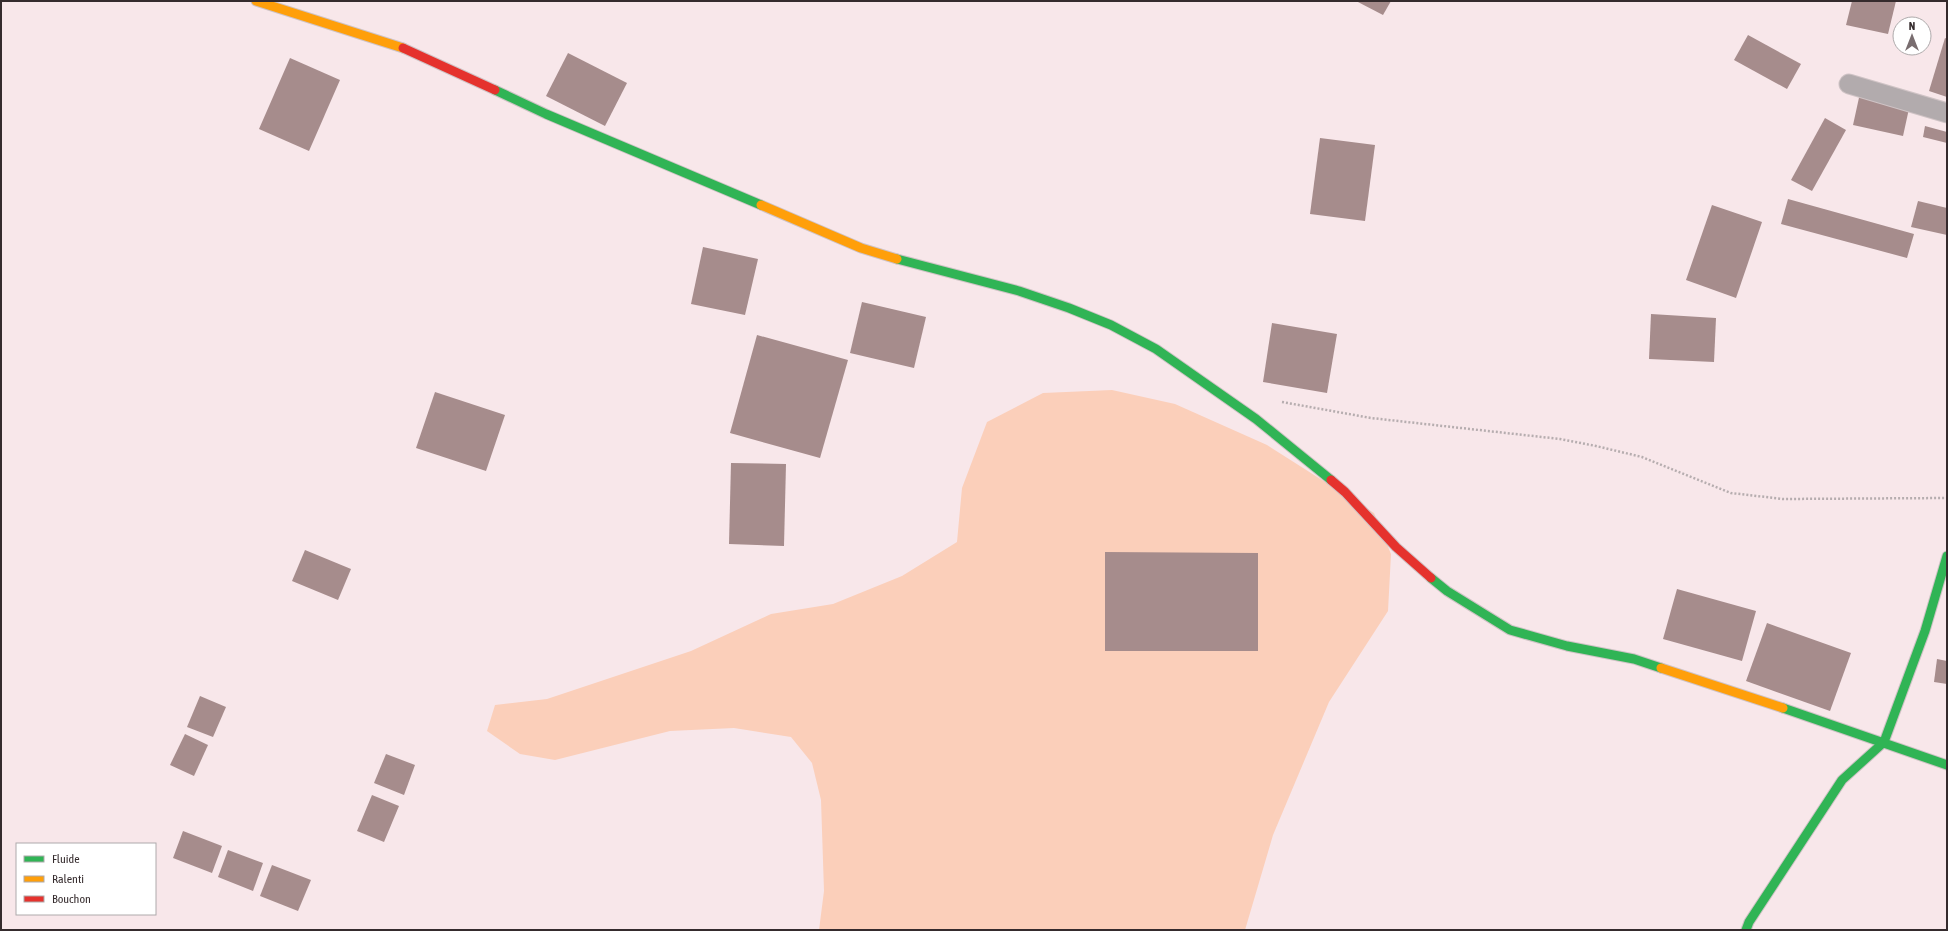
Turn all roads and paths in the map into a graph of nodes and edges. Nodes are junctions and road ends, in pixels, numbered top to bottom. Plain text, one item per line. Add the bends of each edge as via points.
1 (256, 1) edge
2 (1849, 84) dead end
3 (1947, 112) edge
4 (1279, 402) dead end
5 (1947, 498) edge
6 (1947, 556) edge
7 (1884, 742) junction
8 (1947, 765) edge
9 (1746, 930) edge

1 - 7 street via 414,52 546,114 860,248 1019,291 1111,325 1156,349 1256,419 1345,492 1396,547 1447,591 1510,630 1567,646 1634,660
2 - 3 lane
4 - 5 path via 1371,418 1560,439 1642,457 1731,493 1783,499
6 - 7 street via 1926,631
7 - 8 street
7 - 9 street via 1842,780

